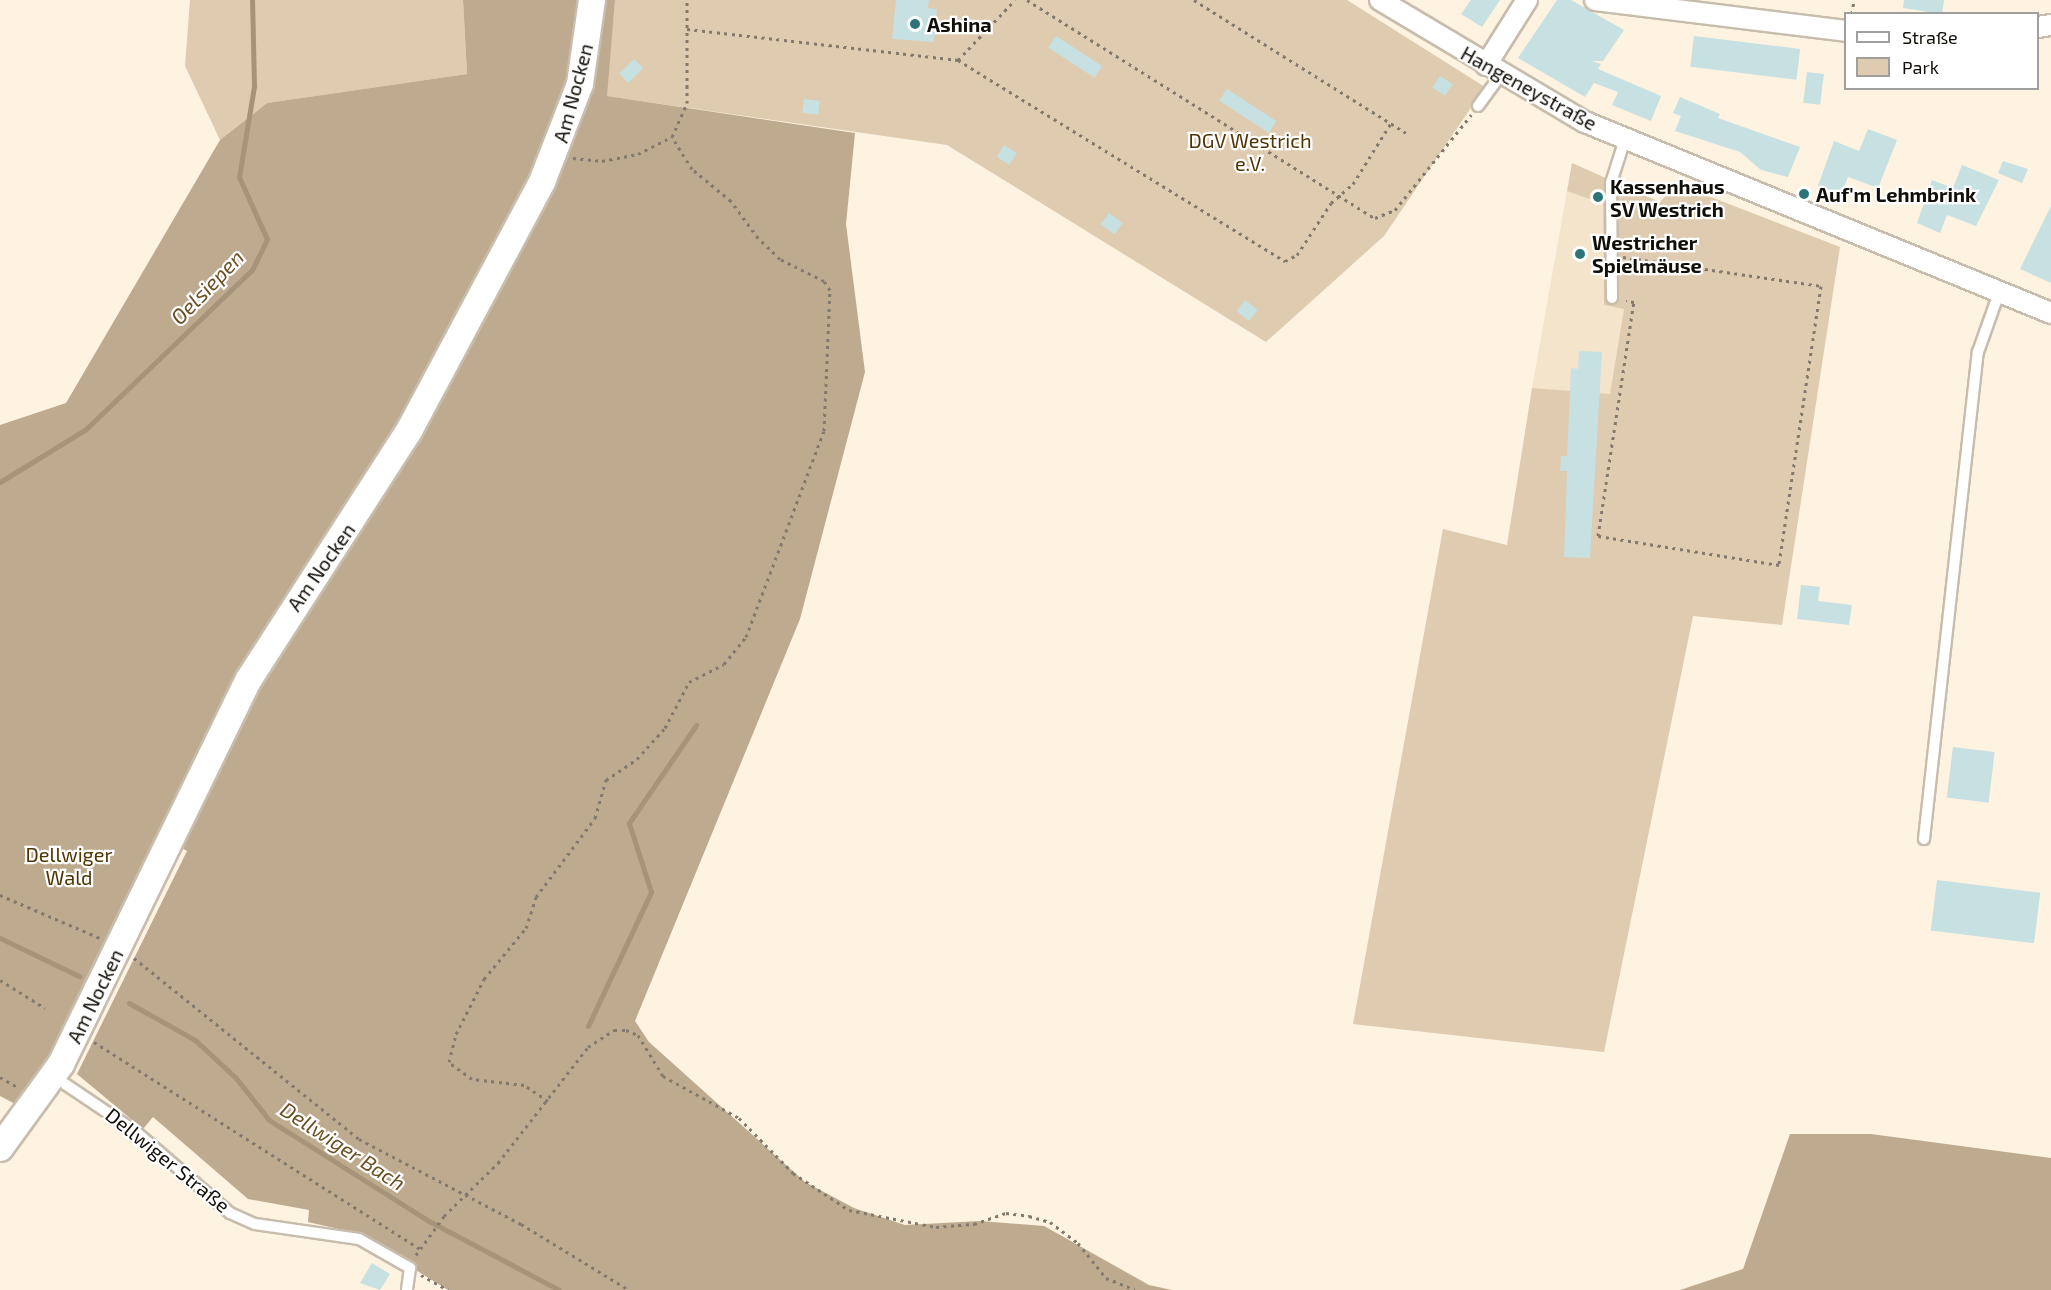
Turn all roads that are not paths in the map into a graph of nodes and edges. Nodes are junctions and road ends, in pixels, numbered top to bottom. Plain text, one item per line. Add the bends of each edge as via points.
1 (592, 0) edge
2 (1380, 0) edge
3 (1527, 0) edge
4 (1595, 0) edge
5 (1844, 31) edge
6 (1494, 70) junction
7 (1478, 106) road end
8 (1625, 139) junction
9 (2000, 290) junction
10 (1612, 298) road end
11 (2051, 313) edge
12 (1924, 840) dead end
13 (65, 1084) dead end
14 (0, 1148) edge
15 (407, 1290) edge

1 - 14 street, Am Nocken via 580,84 542,182 409,431 249,678 78,1032 21,1125
2 - 6 street, Hangeneystraße
3 - 6 street
4 - 5 street
6 - 7 lane
6 - 8 street, Hangeneystraße
8 - 9 street, Hangeneystraße
8 - 10 lane via 1611,183
9 - 11 street, Hangeneystraße
9 - 12 lane via 1978,352
13 - 15 lane, Dellwiger Straße via 135,1131 230,1213 255,1224 358,1239 410,1268

